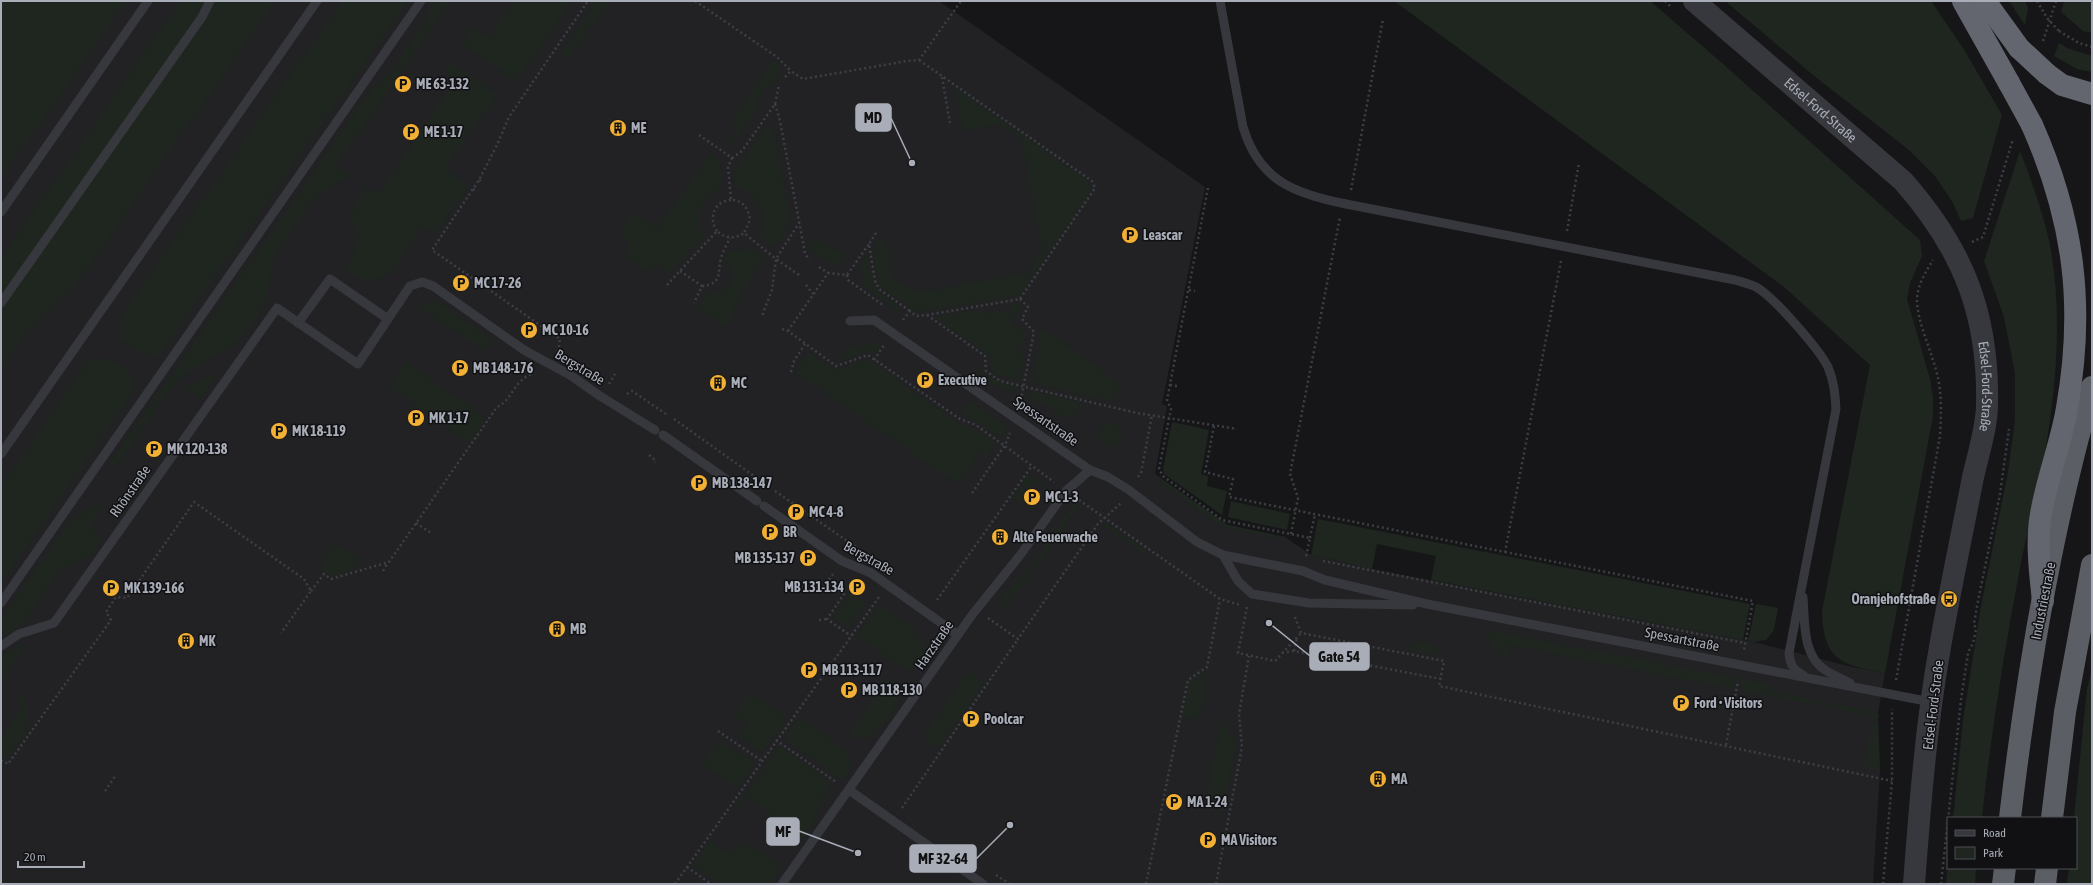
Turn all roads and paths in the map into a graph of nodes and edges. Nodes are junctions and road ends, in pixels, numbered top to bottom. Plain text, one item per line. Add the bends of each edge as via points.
1 (148, 1) edge
2 (210, 1) edge
3 (317, 1) edge
4 (421, 1) edge
5 (588, 1) edge
6 (695, 1) edge
7 (961, 1) edge
8 (1220, 1) edge
9 (1694, 1) edge
10 (1963, 1) edge
11 (1985, 1) edge
12 (2037, 1) edge
13 (1383, 19) dead end
14 (2092, 47) edge
15 (919, 60) junction
16 (791, 71) junction
17 (785, 77) dead end
18 (942, 77) junction
19 (779, 85) dead end
20 (2092, 94) edge
21 (774, 104) junction
22 (950, 123) dead end
23 (699, 135) dead end
24 (732, 158) junction
25 (1579, 163) dead end
26 (2002, 174) dead end
27 (479, 180) junction
28 (483, 182) dead end
29 (1208, 188) dead end
30 (473, 189) junction
31 (477, 191) dead end
32 (731, 200) junction
33 (1346, 204) junction
34 (1, 212) edge
35 (800, 223) junction
36 (717, 232) junction
37 (744, 233) junction
38 (876, 233) dead end
39 (730, 238) junction
40 (869, 244) junction
41 (1564, 246) junction
42 (1944, 253) junction
43 (776, 259) junction
44 (809, 260) dead end
45 (819, 267) dead end
46 (680, 271) junction
47 (828, 273) junction
48 (799, 275) dead end
49 (847, 275) junction
50 (667, 285) dead end
51 (806, 285) dead end
52 (702, 286) junction
53 (1188, 290) junction
54 (1195, 291) dead end
55 (814, 294) junction
56 (1, 303) edge
57 (694, 303) dead end
58 (885, 306) dead end
59 (910, 311) junction
60 (897, 315) dead end
61 (927, 315) junction
62 (762, 316) dead end
63 (388, 319) junction
64 (903, 320) junction
65 (850, 321) dead end
66 (298, 323) junction
67 (788, 331) dead end
68 (893, 333) junction
69 (806, 344) dead end
70 (558, 354) dead end
71 (874, 360) dead end
72 (791, 372) dead end
73 (539, 376) dead end
74 (602, 382) dead end
75 (1170, 385) junction
76 (1177, 386) dead end
77 (2092, 387) edge
78 (613, 389) dead end
79 (642, 392) dead end
80 (625, 395) dead end
81 (640, 396) junction
82 (666, 414) dead end
83 (1169, 417) junction
84 (674, 420) dead end
85 (1214, 426) junction
86 (1238, 429) dead end
87 (1, 454) edge
88 (649, 455) dead end
89 (655, 462) dead end
90 (1090, 470) junction
91 (768, 486) dead end
92 (775, 491) dead end
93 (1295, 511) junction
94 (1315, 514) junction
95 (416, 522) junction
96 (431, 533) dead end
97 (1291, 534) junction
98 (1310, 538) junction
99 (853, 545) dead end
100 (1505, 552) junction
101 (1223, 555) junction
102 (1306, 558) junction
103 (1314, 559) dead end
104 (1322, 560) dead end
105 (389, 562) junction
106 (2092, 565) edge
107 (383, 571) dead end
108 (1303, 571) junction
109 (1802, 584) junction
110 (311, 592) junction
111 (1220, 599) dead end
112 (885, 601) dead end
113 (911, 601) junction
114 (2043, 601) junction
115 (936, 602) dead end
116 (1, 603) edge
117 (1427, 604) junction
118 (1294, 615) dead end
119 (827, 619) dead end
120 (819, 620) dead end
121 (281, 633) dead end
122 (1301, 633) junction
123 (958, 635) junction
124 (1297, 637) junction
125 (1018, 639) dead end
126 (1745, 643) junction
127 (1, 646) edge
128 (1286, 647) dead end
129 (1294, 651) junction
130 (1282, 653) dead end
131 (1249, 656) dead end
132 (1741, 664) junction
133 (1808, 678) junction
134 (1441, 679) junction
135 (1861, 688) junction
136 (1894, 695) junction
137 (1931, 702) junction
138 (718, 731) dead end
139 (1726, 745) junction
140 (1, 760) edge
141 (762, 761) junction
142 (116, 775) dead end
143 (1892, 781) junction
144 (849, 790) junction
145 (105, 791) dead end
146 (2010, 817) edge
147 (2052, 817) edge
148 (896, 823) junction
149 (687, 867) junction
150 (2005, 869) edge
151 (2047, 869) edge
152 (675, 884) edge
153 (711, 884) edge
154 (782, 884) edge
155 (983, 884) edge
156 (1146, 884) edge
157 (1216, 884) edge
158 (1884, 884) edge
159 (1914, 884) edge
160 (2003, 884) edge
161 (2045, 884) edge

1 - 34 lane
2 - 56 lane via 202,17
3 - 87 lane
4 - 116 lane
5 - 27 path via 509,117
6 - 16 path via 777,57
7 - 15 path
8 - 33 lane via 1243,128 1254,155 1273,176 1289,188 1314,198
9 - 42 street, Edsel-Ford-Straße via 1903,181 1927,209
10 - 114 highway, bridge via 2010,83 2049,164 2065,220 2074,265 2076,313 2067,409 2041,515 2039,567
11 - 20 highway, bridge via 2019,48 2047,74 2062,85
12 - 14 path, bridge via 2059,31 2079,43
13 - 33 path
15 - 16 path via 803,79
15 - 18 path
16 - 17 path
18 - 22 path
18 - 61 path via 1092,181 1095,188 1020,299
19 - 21 path
21 - 24 path via 742,151
21 - 35 path via 780,121
23 - 24 path
24 - 32 path via 728,167
25 - 41 path
26 - 42 path via 1983,237
27 - 28 path
27 - 30 path
29 - 53 path
30 - 31 path
30 - 70 path via 432,250 560,339
32 - 36 path via 723,202 714,211 713,224
32 - 37 path via 742,203 749,212 750,220
33 - 41 lane
33 - 93 path via 1341,215 1290,474 1298,498
35 - 43 path
35 - 44 path via 805,253
36 - 39 path
36 - 46 path
37 - 39 path
37 - 43 path
38 - 40 path
39 - 52 path via 720,260 717,279 711,285
40 - 49 path
40 - 59 path via 875,281 879,289
41 - 100 path
41 - 109 lane via 1735,280 1757,287 1786,315 1827,366 1834,384 1836,409
42 - 136 path via 1921,282 1917,299 1941,395 1940,436
42 - 137 street, Edsel-Ford-Straße via 1965,276 1978,315 1985,346 1987,407
43 - 48 path
43 - 62 path via 772,290
45 - 47 path
46 - 50 path
46 - 52 path
47 - 49 path
47 - 55 path
49 - 58 path via 848,280
51 - 55 path
52 - 57 path
53 - 54 path
53 - 75 path
55 - 67 path
59 - 61 path via 916,316
59 - 64 path
60 - 64 path
61 - 83 path via 985,356 986,371 1000,381
63 - 66 lane via 330,279
63 - 66 lane via 358,364
63 - 113 lane, Bergstraße via 410,286 422,282 433,286 524,350 570,375 659,433 842,561 871,573
64 - 68 path
65 - 68 lane, Spessartstraße via 874,320
66 - 127 lane, Rhönstraße via 277,308 54,624 19,634
68 - 71 path
68 - 90 lane, Spessartstraße
69 - 72 path via 794,361
73 - 95 path via 533,374 521,379 503,404 497,407
74 - 78 path
75 - 76 path
75 - 83 path via 1167,400 1171,409
77 - 114 highway, Industriestraße via 2066,491
79 - 81 path
80 - 81 path via 632,391
81 - 82 path
83 - 85 path
83 - 97 path via 1159,469 1163,476 1222,520
84 - 91 path
85 - 86 path
85 - 93 path via 1205,472 1233,478 1229,497
88 - 89 path
90 - 101 lane, Spessartstraße via 1130,490 1197,542
90 - 123 lane, Harzstraße via 1066,491
92 - 99 path
93 - 94 path
93 - 97 path
94 - 98 path
94 - 100 path
95 - 96 path
95 - 105 path
97 - 98 path
98 - 102 path
100 - 126 path via 1753,601
101 - 108 lane, Spessartstraße
101 - 117 lane via 1238,581 1252,594 1309,603
102 - 103 path
102 - 108 path
104 - 126 path
105 - 107 path
105 - 110 path via 331,579 324,574
106 - 147 highway via 2064,712
108 - 117 lane, Spessartstraße via 1325,580
109 - 133 lane via 1789,653 1790,664 1796,672
109 - 135 lane via 1807,640 1811,655 1824,670
110 - 121 path
110 - 140 path via 304,579 194,502 127,598 116,597 106,612 111,620 8,764
111 - 156 path via 1207,667 1188,680
112 - 141 path via 879,597
113 - 115 path via 918,591
113 - 123 lane, Bergstraße
114 - 146 highway, Industriestraße via 2030,663
117 - 132 lane, Spessartstraße
118 - 122 path
119 - 120 path
122 - 124 path
122 - 134 path via 1444,661
123 - 144 lane, Harzstraße
124 - 128 path
124 - 129 path
125 - 148 path via 902,805 902,814
126 - 132 path
129 - 130 path
129 - 134 path
131 - 157 path via 1239,714 1242,747
132 - 133 lane, Spessartstraße
132 - 139 path
133 - 135 lane, Spessartstraße
134 - 139 path via 1439,686
135 - 136 lane, Spessartstraße
136 - 137 lane, Spessartstraße
136 - 143 path via 1891,716
137 - 159 street, Edsel-Ford-Straße
138 - 141 path
139 - 143 path
141 - 149 path
142 - 145 path
143 - 158 path
144 - 148 lane
144 - 154 lane, Harzstraße
148 - 155 lane
149 - 152 path
149 - 153 path
150 - 160 highway
151 - 161 highway

